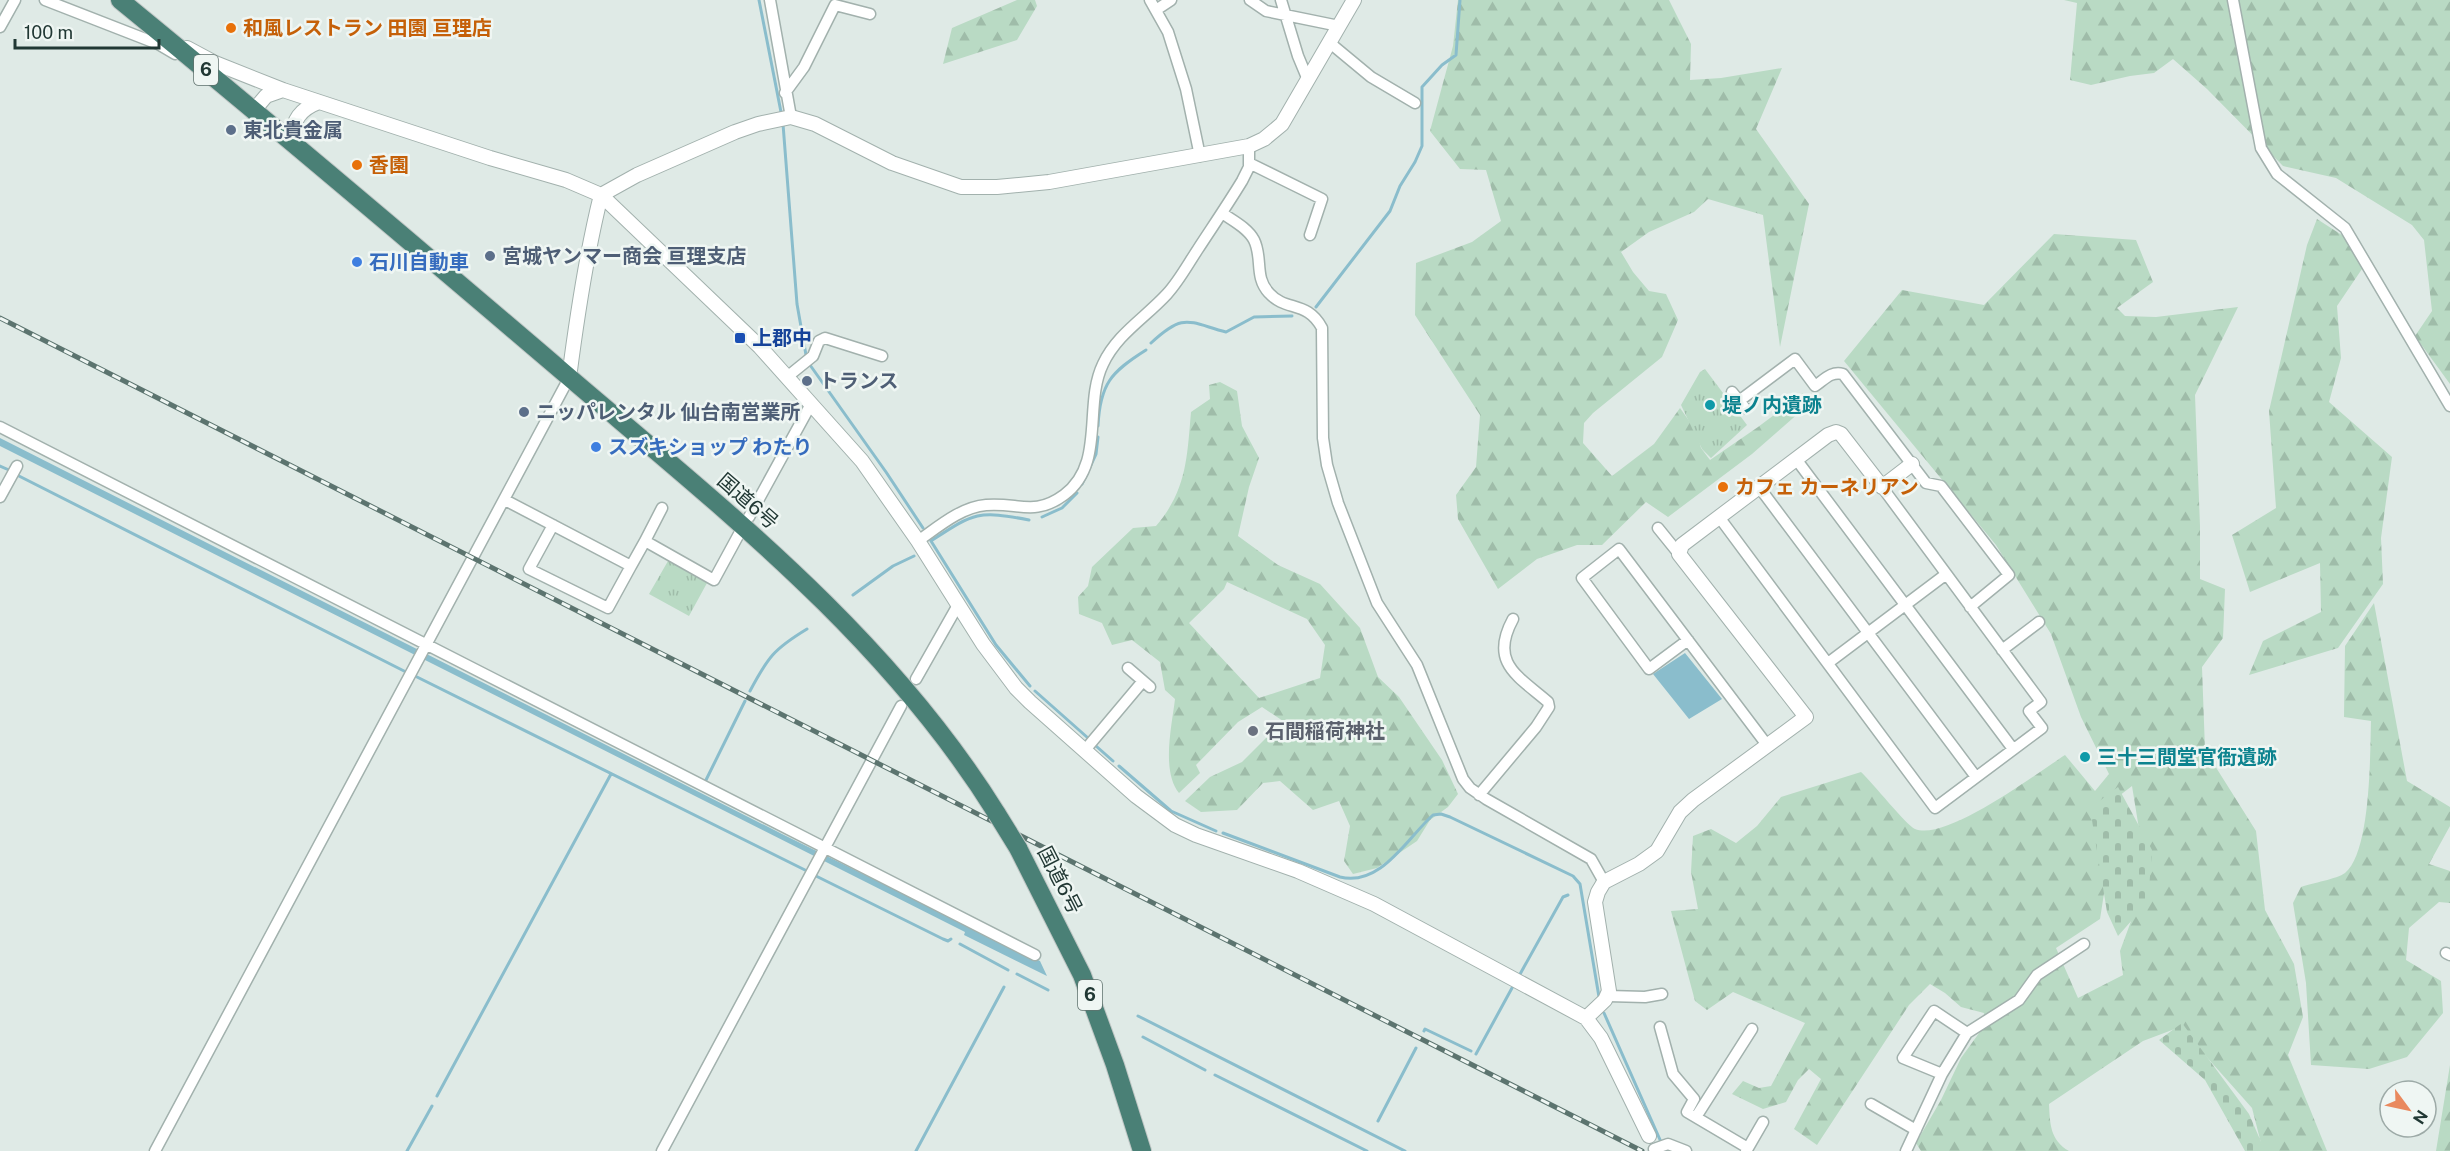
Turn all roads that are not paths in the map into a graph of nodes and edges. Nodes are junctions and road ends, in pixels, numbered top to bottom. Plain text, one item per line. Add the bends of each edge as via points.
1 (15, 0) edge
2 (45, 0) edge
3 (120, 0) edge
4 (770, 0) edge
5 (1171, 0) edge
6 (1250, 0) edge
7 (1281, 0) edge
8 (1354, 0) edge
9 (2233, 0) edge
10 (1153, 5) edge
11 (870, 14) dead end
12 (1285, 15) junction
13 (1339, 26) junction
14 (0, 27) edge
15 (162, 33) junction
16 (1330, 43) junction
17 (209, 73) junction
18 (1308, 80) junction
19 (283, 90) junction
20 (785, 93) junction
21 (319, 102) junction
22 (1415, 103) dead end
23 (255, 110) junction
24 (791, 117) junction
25 (291, 140) junction
26 (1249, 146) junction
27 (1200, 156) junction
28 (1249, 163) junction
29 (601, 195) junction
30 (1222, 213) junction
31 (1310, 235) dead end
32 (882, 356) dead end
33 (787, 377) junction
34 (569, 378) junction
35 (1739, 400) dead end
36 (812, 405) junction
37 (2450, 406) edge
38 (0, 427) edge
39 (1796, 459) junction
40 (1912, 464) junction
41 (17, 466) dead end
42 (1759, 487) junction
43 (1882, 487) junction
44 (0, 497) edge
45 (505, 500) junction
46 (662, 508) dead end
47 (1719, 517) junction
48 (749, 518) dead end
49 (553, 525) junction
50 (1658, 528) dead end
51 (739, 534) dead end
52 (645, 541) junction
53 (918, 541) junction
54 (1679, 554) junction
55 (631, 566) junction
56 (1945, 575) junction
57 (958, 605) junction
58 (1906, 605) junction
59 (1970, 607) junction
60 (1513, 619) dead end
61 (2039, 622) dead end
62 (1868, 633) junction
63 (1688, 640) junction
64 (427, 645) junction
65 (2002, 650) junction
66 (1828, 663) junction
67 (1128, 668) dead end
68 (916, 680) dead end
69 (901, 706) dead end
70 (1767, 745) junction
71 (2013, 749) junction
72 (1085, 750) junction
73 (1976, 777) junction
74 (1479, 795) junction
75 (823, 854) junction
76 (1604, 882) junction
77 (2084, 944) dead end
78 (1035, 955) dead end
79 (1662, 994) dead end
80 (1608, 996) junction
81 (1586, 1018) junction
82 (1660, 1027) dead end
83 (1752, 1029) dead end
84 (1967, 1033) junction
85 (1942, 1074) junction
86 (1871, 1104) dead end
87 (1696, 1117) junction
88 (1763, 1122) dead end
89 (1916, 1130) junction
90 (1653, 1145) edge
91 (1747, 1149) edge
92 (154, 1151) edge
93 (662, 1151) edge
94 (1142, 1151) edge
95 (1686, 1151) edge
96 (1906, 1151) edge

1 - 14 street
2 - 17 street via 158,44
3 - 15 highway, 国道6号 / 6
4 - 20 street
5 - 10 street
6 - 12 street via 1266,11
7 - 12 street
8 - 13 street
9 - 37 street via 2261,148 2277,174 2345,228
10 - 27 street via 1168,32 1186,89
11 - 20 street via 835,5 804,67
12 - 13 street
12 - 18 street
13 - 16 street
15 - 17 highway, 国道6号 / 6
15 - 19 street via 215,63
16 - 18 street
16 - 22 street via 1371,77
17 - 23 highway, 国道6号 / 6
18 - 26 street via 1282,124
19 - 21 street
19 - 23 street via 266,96
20 - 24 street
21 - 25 street via 307,106 298,116
21 - 29 street via 566,180
23 - 25 highway, 国道6号 / 6
24 - 27 street via 815,124 892,163 961,187 1049,182
24 - 29 street via 735,132
25 - 34 highway, 国道6号 / 6
26 - 27 street
26 - 28 street
28 - 30 street
28 - 31 street via 1322,199
29 - 33 street
29 - 34 street via 589,245
30 - 53 street via 1168,293 1114,344 1094,391 1089,455 1078,480 1066,494 1030,509 975,507
30 - 74 street via 1254,240 1259,277 1268,292 1276,300 1307,310 1322,328 1323,438 1338,503 1377,603 1417,665 1455,765 1466,784
32 - 33 street via 825,338 819,341 813,357
33 - 36 street
34 - 45 street
34 - 94 highway, 国道6号 / 6, bridge via 744,527 827,604 930,718 978,783 1018,848 1082,975
35 - 40 street via 1795,359 1815,386 1836,372 1843,375
36 - 48 street
36 - 53 street via 862,461
38 - 64 street
39 - 42 street
39 - 43 street via 1836,432
39 - 58 street
40 - 43 street
40 - 59 street via 1926,483 1941,486 2010,575
41 - 44 street
42 - 47 street
42 - 62 street
43 - 56 street
45 - 49 street
45 - 64 street
46 - 52 street
47 - 54 street via 1682,545
47 - 66 street
49 - 55 street
49 - 55 street via 529,569 608,608
50 - 54 street
51 - 52 street via 714,580
52 - 55 street
53 - 57 street
54 - 70 street via 1806,717
56 - 58 street
56 - 59 street
57 - 68 street
57 - 72 street via 1016,688
58 - 62 street
58 - 71 street
59 - 65 street
60 - 74 street via 1506,636 1508,665 1549,707
61 - 65 street
62 - 66 street
62 - 73 street
63 - 63 street via 1619,549 1582,578 1648,669
63 - 70 street
64 - 75 street
64 - 92 street
65 - 71 street via 2041,702 2029,711 2042,728
66 - 73 street via 1935,808
67 - 72 street via 1147,684
69 - 75 street
70 - 76 street via 1680,812 1651,856
71 - 73 street
72 - 81 street via 1175,825 1374,904
74 - 76 street via 1591,859
75 - 78 street
75 - 93 street
76 - 80 street via 1595,902
77 - 84 street via 2037,975 2019,1000
79 - 80 street
80 - 81 street
81 - 90 street via 1601,1038
82 - 87 street via 1673,1074 1694,1099 1688,1112
83 - 87 street
84 - 85 street
84 - 85 street via 1934,1011 1903,1058
85 - 89 street
86 - 89 street
87 - 91 street
88 - 91 street
89 - 96 street
90 - 95 street via 1668,1144

